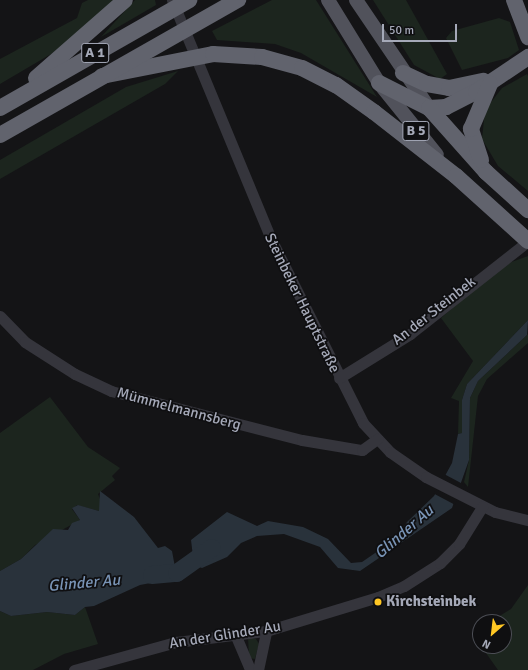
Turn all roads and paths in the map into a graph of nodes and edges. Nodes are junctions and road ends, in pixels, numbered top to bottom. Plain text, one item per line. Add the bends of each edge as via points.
1 (125, 0) edge
2 (172, 0) edge
3 (189, 0) edge
4 (238, 0) edge
5 (328, 0) edge
6 (356, 0) edge
7 (514, 0) edge
8 (528, 37) edge
9 (525, 59) edge
10 (403, 72) junction
11 (102, 76) junction
12 (496, 76) junction
13 (379, 83) junction
14 (0, 108) edge
15 (429, 108) junction
16 (0, 135) edge
17 (486, 172) junction
18 (456, 176) junction
19 (528, 210) edge
20 (524, 238) edge
21 (0, 316) edge
22 (339, 378) junction
23 (377, 439) junction
24 (482, 506) junction
25 (528, 520) edge
26 (266, 632) junction
27 (235, 634) junction
28 (74, 670) edge
29 (250, 670) edge
30 (258, 670) edge

1 - 14 highway
2 - 22 street, Steinbeker Hauptstraße via 270,237
3 - 14 highway, A 1
4 - 11 highway, A 1
5 - 13 main road, B 5
6 - 10 main road, B 5
7 - 8 highway
9 - 12 highway
10 - 12 highway via 427,84 449,88
10 - 15 main road, B 5
11 - 16 highway, A 1
11 - 18 highway via 213,54 262,57 284,62 336,85
12 - 15 highway via 459,102
12 - 17 highway via 481,100 471,129
13 - 15 highway
13 - 18 main road, B 5
15 - 17 highway, B 5
17 - 19 highway, B 5
18 - 20 highway, B 5
20 - 22 street, An der Steinbek via 410,334
21 - 23 street, Mümmelmannsberg via 25,342 75,374 110,391 302,440 362,450
22 - 23 street, Steinbeker Hauptstraße via 362,423
23 - 24 street, Steinbeker Hauptstraße via 405,463
24 - 25 street, Steinbeker Hauptstraße
24 - 26 street, An der Glinder Au via 452,552 404,586 339,612
26 - 27 street, An der Glinder Au
26 - 30 street
27 - 28 street, An der Glinder Au via 176,642
27 - 29 street

